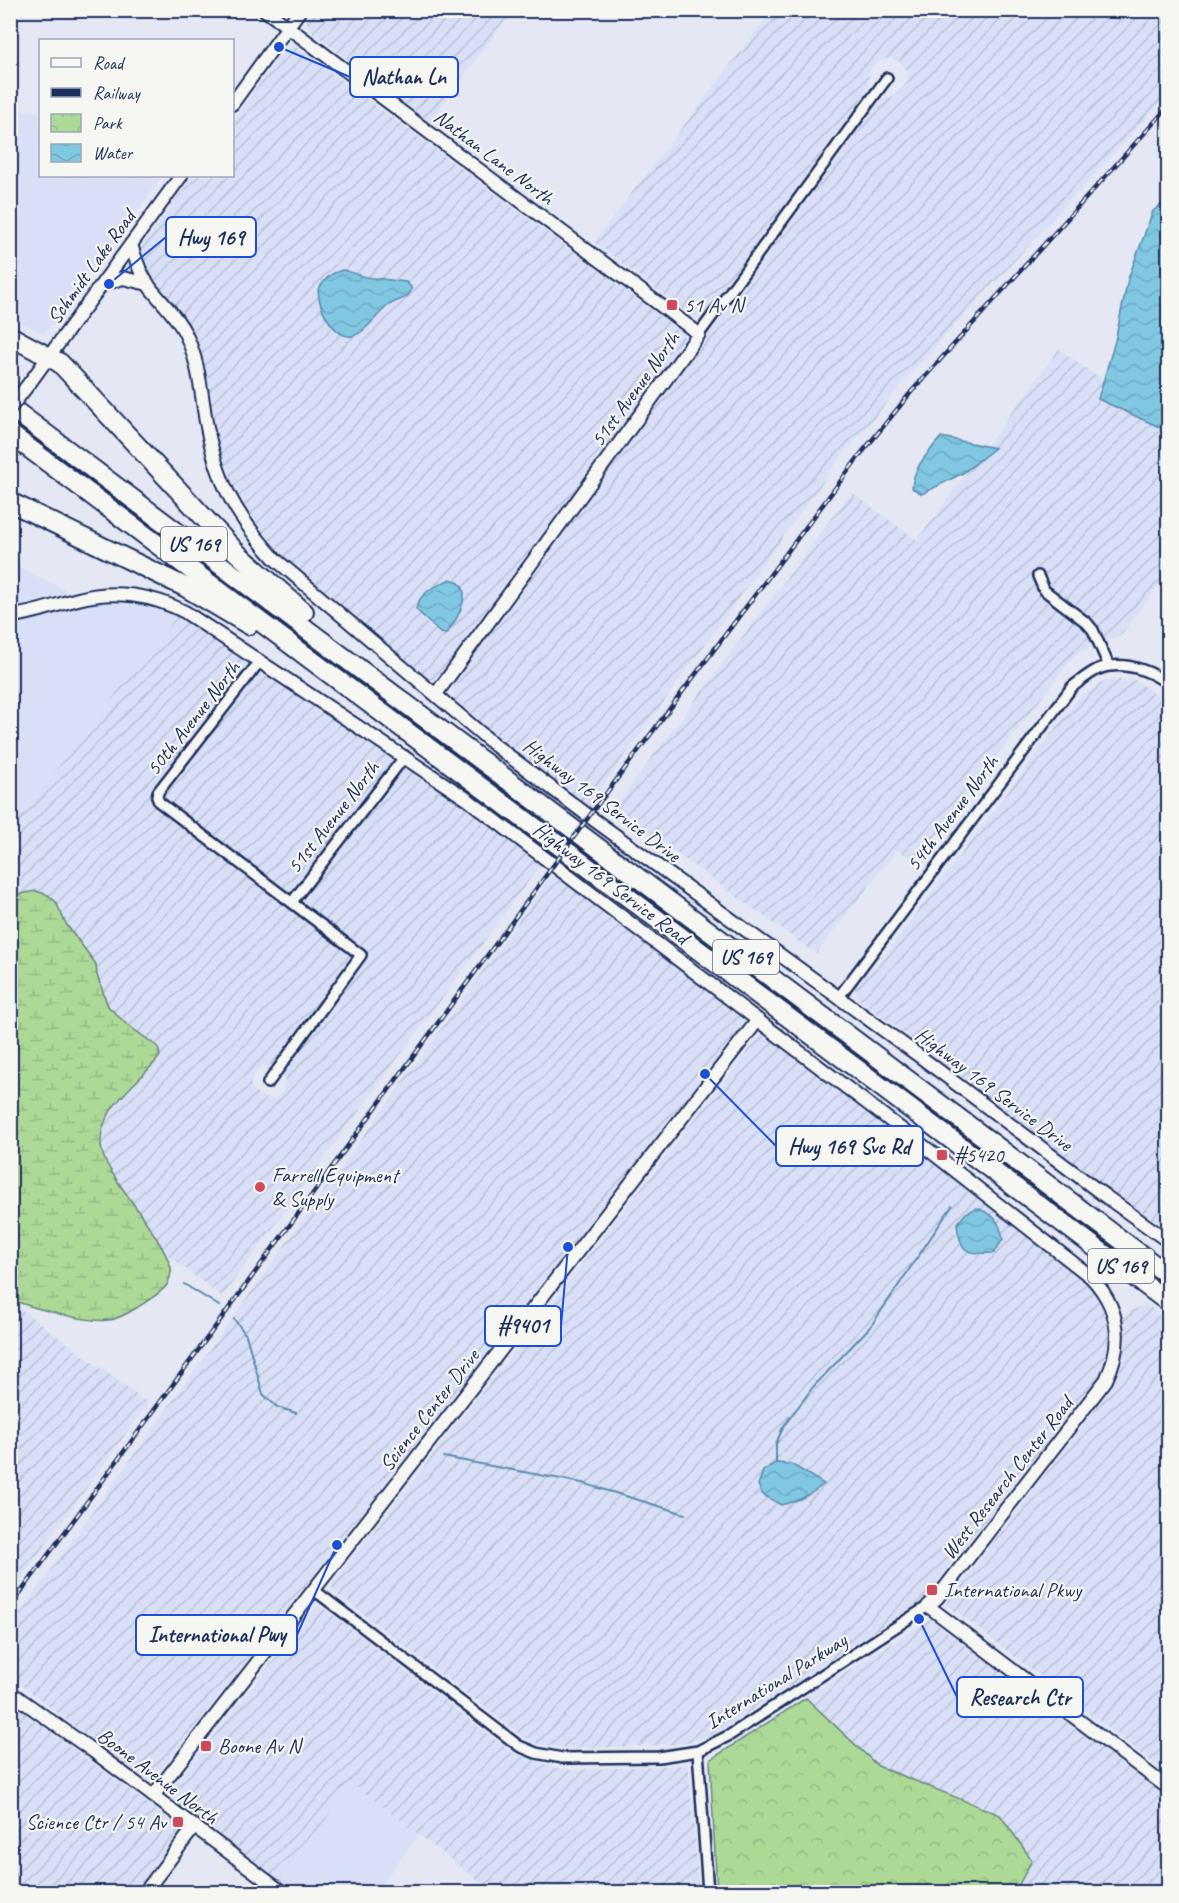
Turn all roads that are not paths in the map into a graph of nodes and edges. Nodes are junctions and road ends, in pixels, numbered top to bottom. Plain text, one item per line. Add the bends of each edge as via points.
1 (265, 10) edge
2 (300, 10) edge
3 (287, 27) junction
4 (887, 78) dead end
5 (234, 101) edge
6 (180, 177) edge
7 (131, 244) junction
8 (148, 284) junction
9 (102, 285) junction
10 (699, 334) junction
11 (10, 336) edge
12 (50, 356) junction
13 (10, 408) edge
14 (10, 434) edge
15 (10, 502) edge
16 (1038, 576) dead end
17 (10, 616) edge
18 (260, 661) junction
19 (1109, 666) junction
20 (341, 681) junction
21 (377, 681) junction
22 (1168, 684) edge
23 (436, 694) junction
24 (405, 756) junction
25 (292, 902) junction
26 (838, 998) junction
27 (758, 1020) junction
28 (268, 1083) dead end
29 (1074, 1230) junction
30 (1114, 1234) junction
31 (1168, 1241) edge
32 (1168, 1269) edge
33 (1168, 1275) edge
34 (1168, 1302) edge
35 (1168, 1317) edge
36 (1111, 1369) joint
37 (314, 1590) junction
38 (928, 1606) junction
39 (10, 1692) edge
40 (698, 1751) junction
41 (1168, 1788) edge
42 (153, 1796) junction
43 (195, 1826) junction
44 (1168, 1888) edge
45 (145, 1893) edge
46 (282, 1893) edge
47 (708, 1893) edge
48 (1165, 1893) edge

1 - 3 street, Nathan Lane North
2 - 3 street
3 - 5 street
3 - 10 street, Nathan Lane North
4 - 10 street, 51st Avenue North
6 - 7 street, Schmidt Lake Road
7 - 8 street, Highway 169 Service Drive via 136,264
7 - 9 street, Schmidt Lake Road
8 - 9 street via 123,278
8 - 23 street, Highway 169 Service Drive via 174,315 193,352 216,469 233,507 275,559
9 - 12 street, Schmidt Lake Road
10 - 23 street, 51st Avenue North
11 - 12 highway
12 - 13 street, Schmidt Lake Road, bridge
12 - 21 highway via 237,553 352,654
13 - 21 highway, US 169
14 - 20 highway, US 169
15 - 20 highway via 185,587
16 - 19 street via 1044,590 1093,630
17 - 18 street, Highway 169 Service Road via 96,596 150,598 185,612
18 - 24 street, Highway 169 Service Road
18 - 25 street, 50th Avenue North via 157,797
19 - 22 street via 1144,670
19 - 26 street, 54th Avenue North via 1072,687
20 - 29 highway, US 169
21 - 30 highway, US 169
23 - 26 street, Highway 169 Service Drive via 497,747
24 - 25 street, 51st Avenue North
24 - 27 street, Highway 169 Service Road via 467,798
25 - 28 street via 361,955
26 - 31 street, Highway 169 Service Drive
27 - 36 street, Highway 169 Service Road via 1091,1276 1108,1300 1115,1320 1117,1350
27 - 37 street, Science Center Drive
29 - 34 highway, US 169
29 - 35 highway
30 - 32 highway
30 - 33 highway, US 169
36 - 38 street, West Research Center Road via 1093,1399
37 - 40 street, International Parkway via 527,1750 582,1758 659,1757
37 - 42 street, Science Center Drive
38 - 40 street, International Parkway via 739,1730
38 - 41 street
39 - 42 street, Boone Avenue North
40 - 47 street
42 - 43 street, Boone Avenue North
43 - 45 street
43 - 46 street, Boone Avenue North
44 - 48 street

